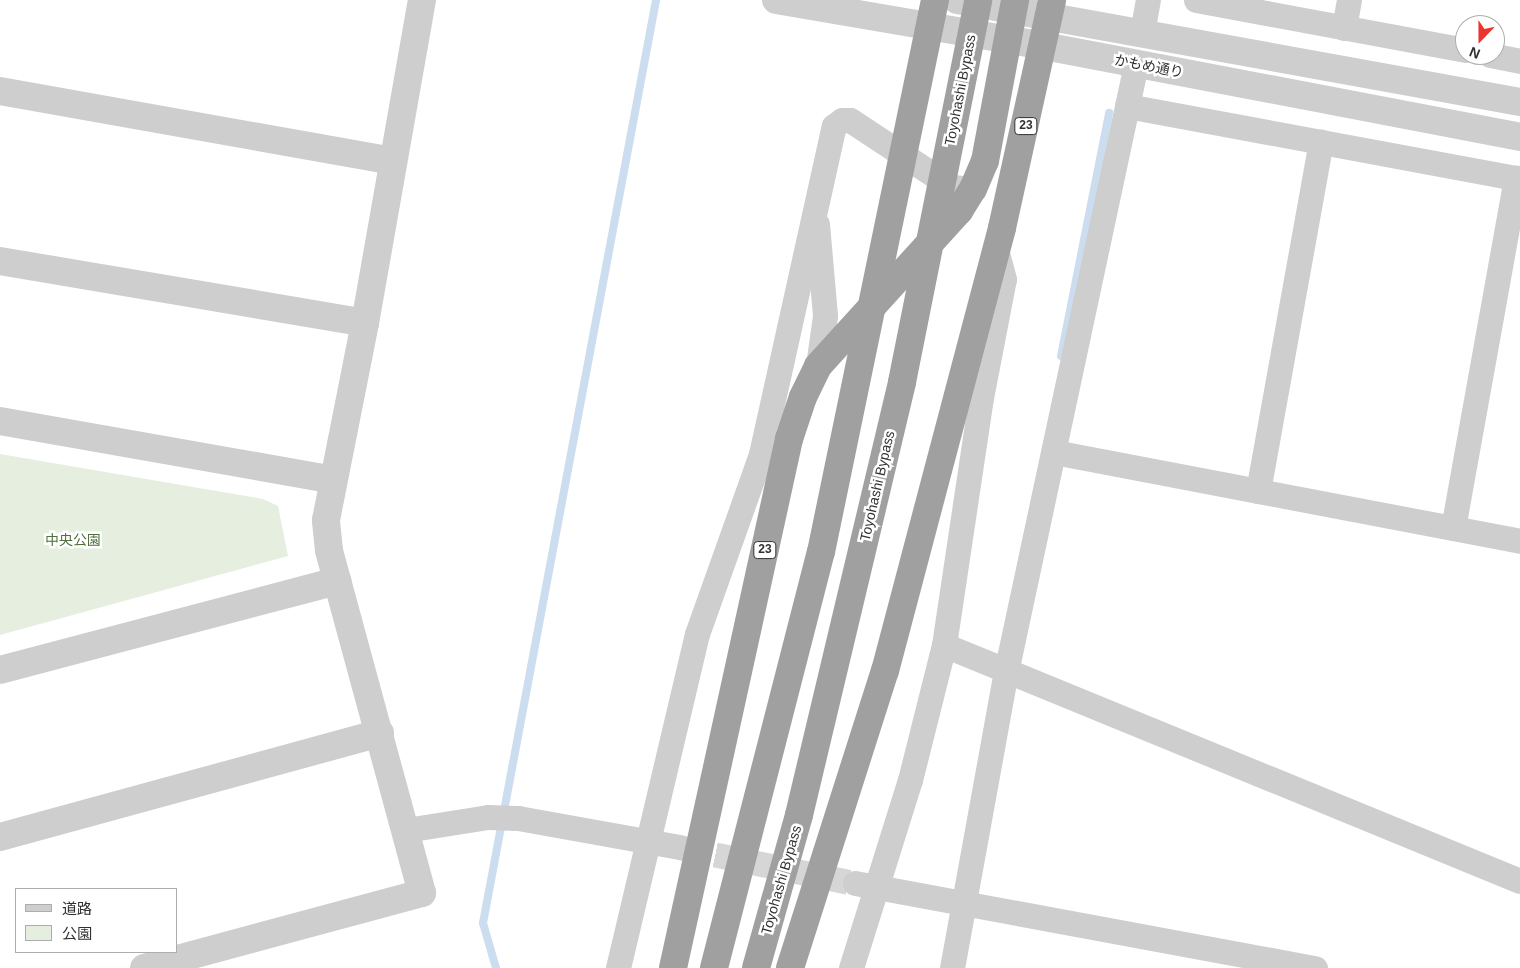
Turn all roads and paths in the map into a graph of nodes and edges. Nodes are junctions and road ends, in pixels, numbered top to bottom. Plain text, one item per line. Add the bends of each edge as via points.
1 (422, 0) edge
2 (776, 0) edge
3 (935, 0) edge
4 (957, 0) edge
5 (978, 0) edge
6 (1148, 0) edge
7 (1196, 0) edge
8 (1349, 0) edge
9 (1015, 4) edge
10 (1051, 8) edge
11 (1344, 28) junction
12 (1142, 33) junction
13 (1009, 40) junction
14 (1044, 46) junction
15 (1455, 48) edge
16 (1505, 58) edge
17 (1520, 61) edge
18 (1136, 64) junction
19 (0, 91) edge
20 (1520, 102) edge
21 (1127, 106) junction
22 (1520, 137) edge
23 (1321, 142) junction
24 (392, 161) junction
25 (1518, 178) edge
26 (973, 189) junction
27 (815, 206) junction
28 (996, 250) junction
29 (0, 261) edge
30 (365, 322) junction
31 (818, 366) junction
32 (0, 421) edge
33 (1054, 452) junction
34 (333, 480) junction
35 (1258, 491) junction
36 (1453, 528) junction
37 (1520, 541) edge
38 (337, 581) junction
39 (944, 645) junction
40 (0, 670) edge
41 (1006, 672) junction
42 (380, 732) junction
43 (406, 830) junction
44 (0, 837) edge
45 (647, 841) junction
46 (679, 847) tunnel mouth
47 (1520, 881) edge
48 (866, 885) junction
49 (956, 902) junction
50 (144, 968) edge
51 (618, 968) edge
52 (673, 968) edge
53 (714, 968) edge
54 (756, 968) edge
55 (790, 968) edge
56 (851, 968) edge
57 (952, 968) edge
58 (1315, 968) edge

1 - 24 street
2 - 13 street, かもめ通り
3 - 53 highway, bridge via 821,552
4 - 9 street
5 - 54 highway, Toyohashi Bypass, bridge via 902,382 799,815
6 - 12 street
7 - 11 street
8 - 11 street
9 - 10 street
9 - 13 highway, 23
10 - 12 street
10 - 14 highway, 23
11 - 15 street
12 - 20 street
13 - 14 street, かもめ通り
13 - 26 highway, 23 via 985,161
14 - 18 street, かもめ通り
14 - 28 highway, 23
16 - 17 street
18 - 21 street
18 - 22 street, かもめ通り
19 - 24 street
21 - 23 street
21 - 33 street
23 - 25 street
23 - 35 street
24 - 30 street
25 - 36 street
26 - 27 street via 952,187 850,120 842,120 834,126 828,142
26 - 31 highway, 23 via 959,211
27 - 31 street via 825,316
27 - 45 street via 761,454 697,634
28 - 39 street via 1004,279 981,398
28 - 55 highway, 23 via 885,671
29 - 30 street
30 - 34 street
31 - 52 highway, 23 via 803,397 790,438
32 - 34 street
33 - 35 street
33 - 41 street
34 - 38 street via 326,520 328,550
35 - 36 street
36 - 37 street
38 - 40 street
38 - 42 street
39 - 41 street
39 - 48 street via 910,780
41 - 47 street
41 - 49 street
42 - 43 street
42 - 44 street
43 - 45 street via 488,817 518,818
43 - 50 street via 422,893
45 - 46 street
45 - 51 street
48 - 49 street
48 - 56 street
49 - 57 street
49 - 58 street

